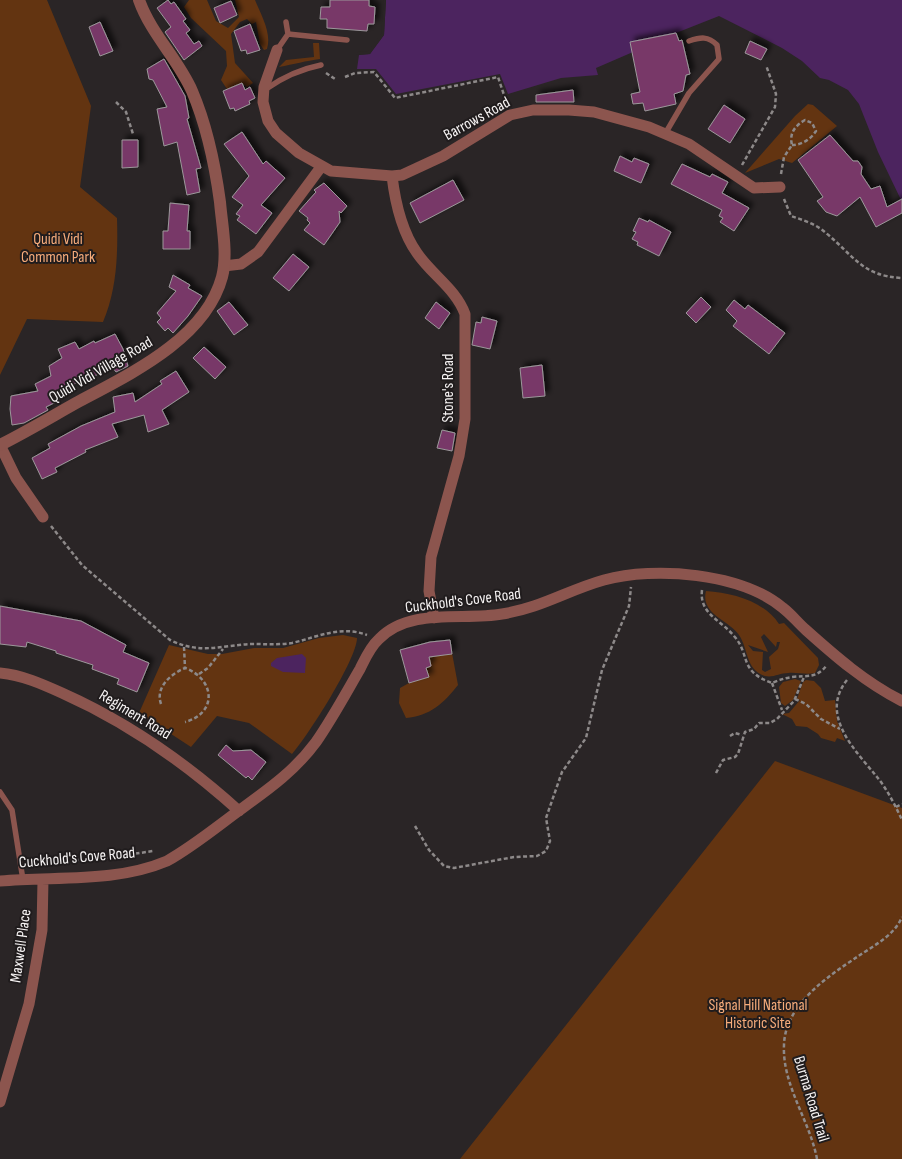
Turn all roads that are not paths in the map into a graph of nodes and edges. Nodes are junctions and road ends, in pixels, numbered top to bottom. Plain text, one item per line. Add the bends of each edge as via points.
1 (139, 0) edge
2 (286, 22) dead end
3 (288, 34) junction
4 (346, 40) dead end
5 (689, 42) dead end
6 (277, 50) joint
7 (321, 65) dead end
8 (263, 90) junction
9 (666, 134) junction
10 (321, 167) junction
11 (392, 176) junction
12 (780, 187) road end
13 (224, 266) junction
14 (0, 445) edge
15 (43, 517) road end
16 (434, 618) junction
17 (0, 673) edge
18 (902, 701) edge
19 (0, 792) edge
20 (239, 811) junction
21 (23, 880) junction
22 (43, 880) junction
23 (0, 881) edge
24 (0, 1102) edge

1 - 13 street, Quidi Vidi Village Road via 151,27 192,90 196,102 217,179
2 - 3 lane
3 - 4 lane
3 - 6 lane
5 - 9 lane via 711,38 717,45 719,59 689,93
6 - 8 street
7 - 8 lane via 288,75
8 - 10 street, Barrows Road via 264,110 276,133 299,154
9 - 11 street, Barrows Road via 594,112 522,112 510,115 428,164
9 - 12 street, Barrows Road via 701,150 754,188
10 - 11 street, Barrows Road via 331,171
10 - 13 street via 258,252 241,264
11 - 16 street, Stone's Road via 394,193 411,243 417,254 461,302 465,314 465,419 459,456 431,557 429,591
13 - 14 street, Quidi Vidi Village Road via 210,302 170,348 140,369
14 - 15 street via 16,478
16 - 18 street, Cuckhold's Cove Road via 501,615 529,609 601,581 671,572 738,586 766,597 783,608 854,671
16 - 20 street, Cuckhold's Cove Road via 409,622 378,639 304,758 264,794
17 - 20 street, Regiment Road via 45,685 115,719 182,762
19 - 21 lane via 12,810
20 - 22 street, Cuckhold's Cove Road via 183,852 153,867 118,874
21 - 22 street, Cuckhold's Cove Road
21 - 23 street, Cuckhold's Cove Road
22 - 24 street, Maxwell Place via 42,930 29,1004

